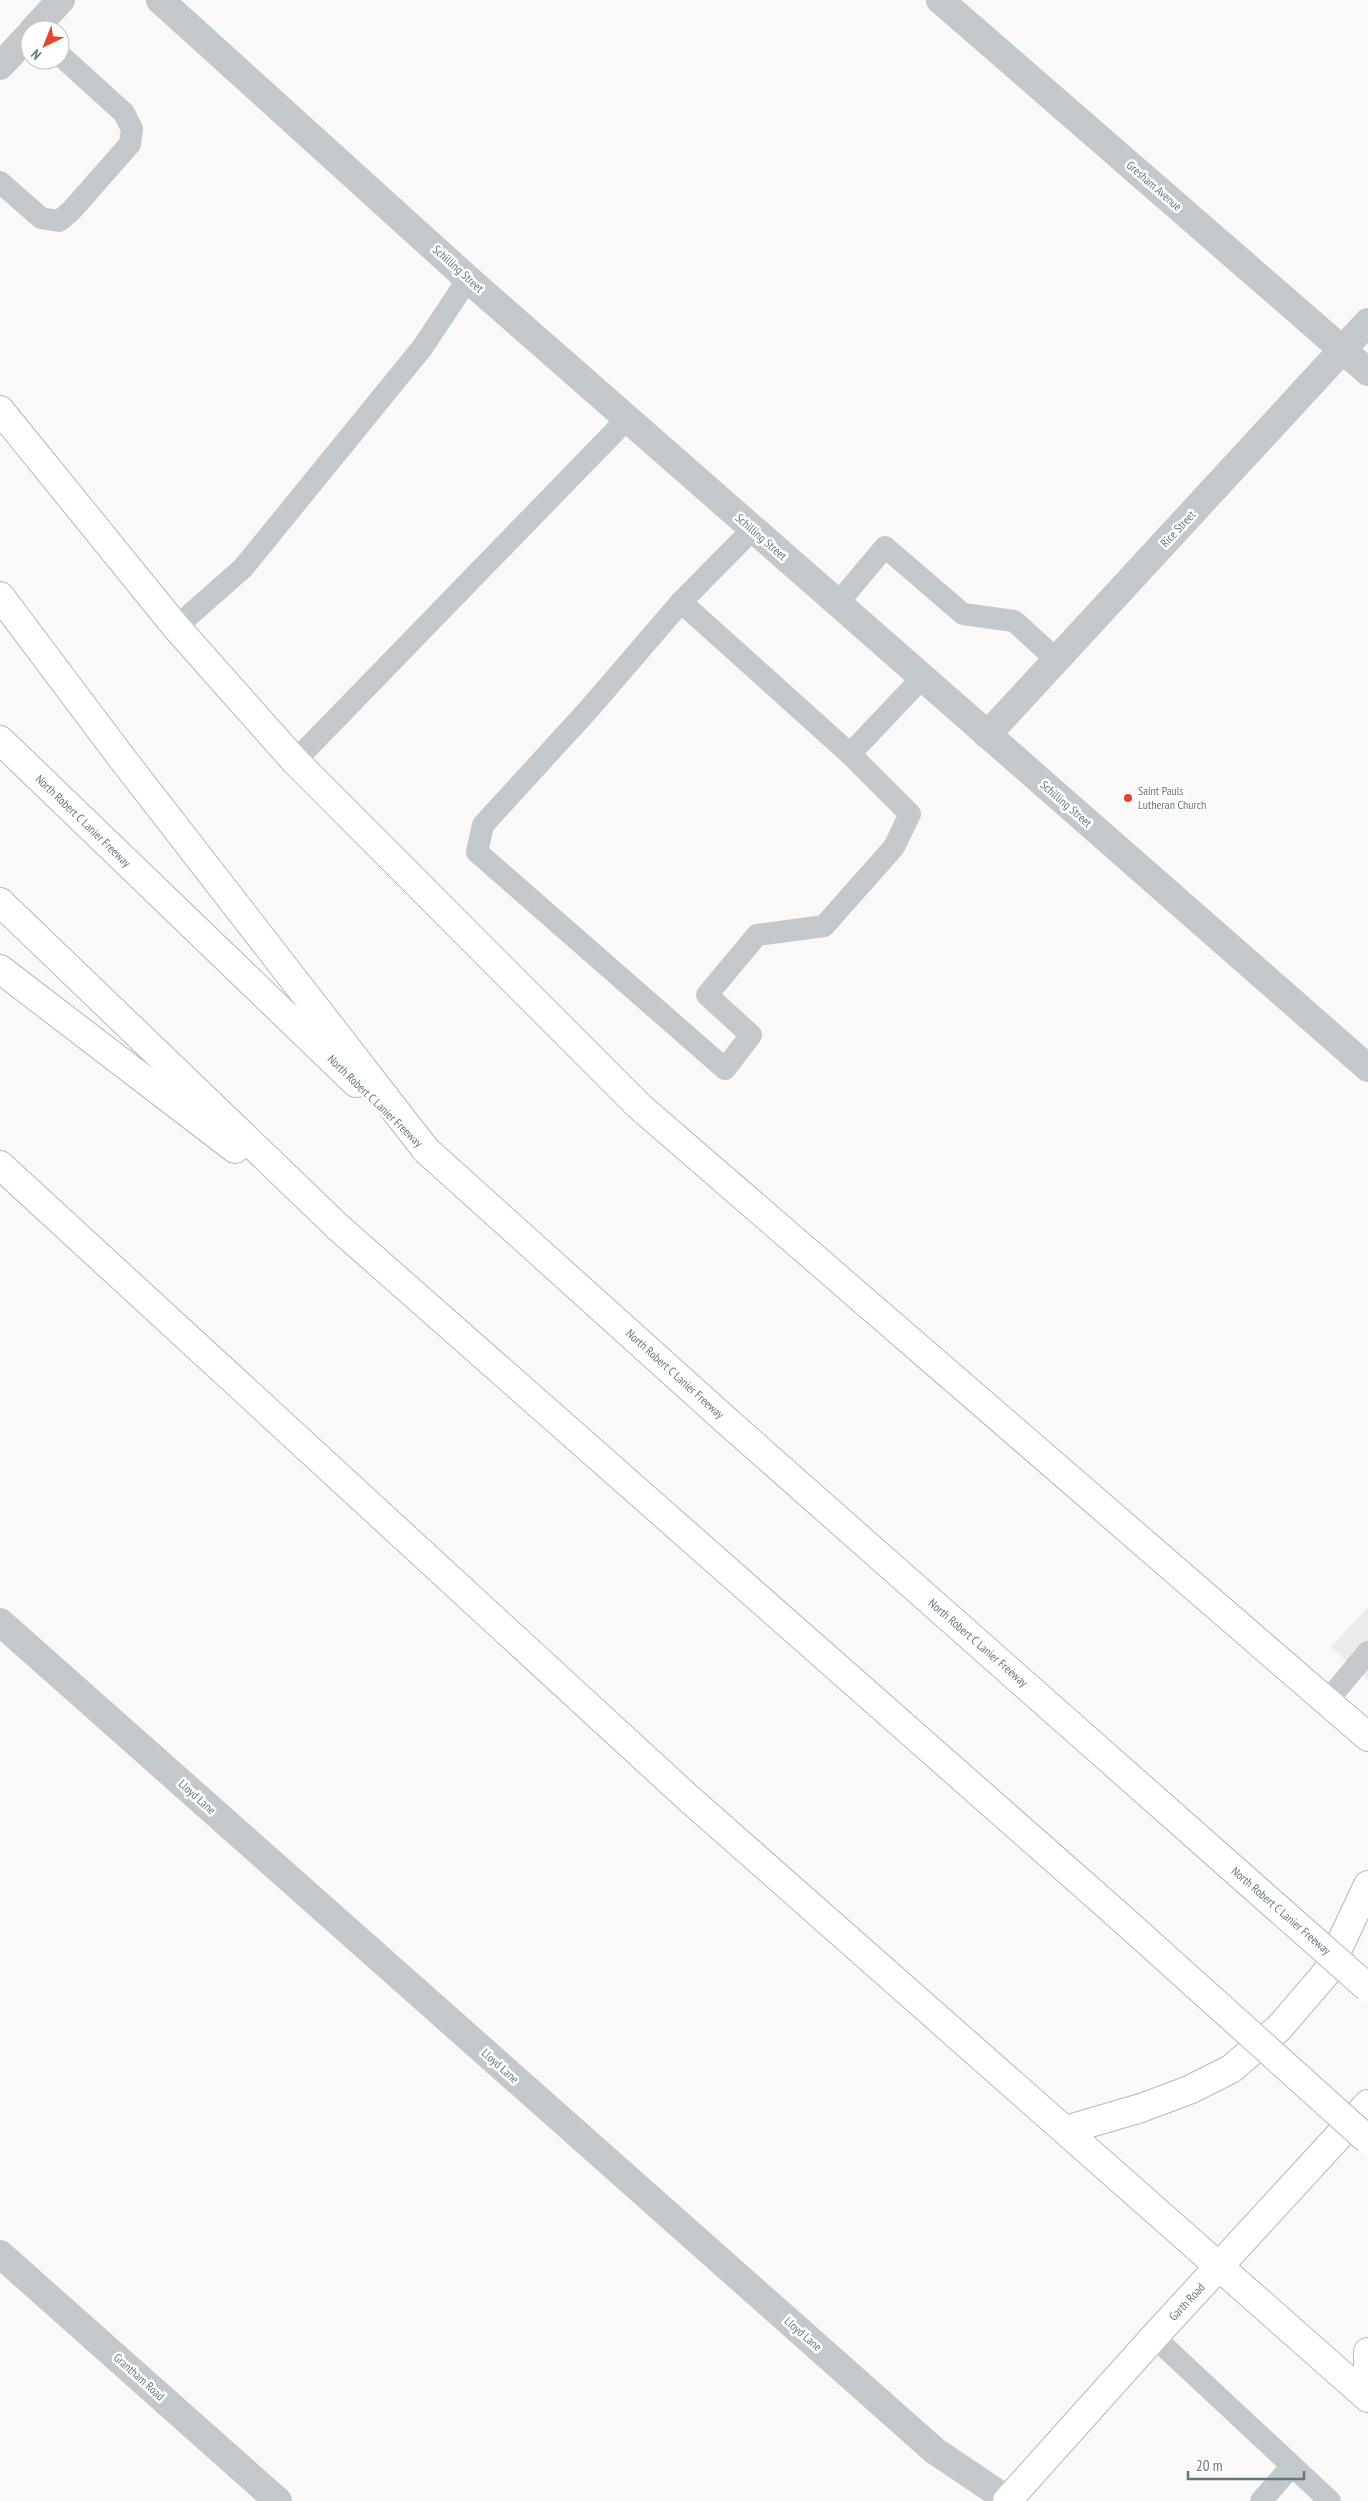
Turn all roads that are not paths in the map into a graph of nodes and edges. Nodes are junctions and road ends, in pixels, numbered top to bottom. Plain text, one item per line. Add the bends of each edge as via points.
1 (61, 0) edge
2 (160, 0) edge
3 (940, 0) edge
4 (43, 20) edge
5 (20, 45) edge
6 (70, 64) edge
7 (0, 66) edge
8 (0, 182) edge
9 (468, 279) junction
10 (1368, 322) edge
11 (1344, 350) junction
12 (1368, 372) edge
13 (0, 410) edge
14 (627, 419) junction
15 (753, 530) junction
16 (0, 596) edge
17 (681, 602) junction
18 (837, 604) junction
19 (176, 627) junction
20 (1057, 660) junction
21 (922, 678) junction
22 (987, 735) junction
23 (0, 740) edge
24 (850, 754) junction
25 (295, 761) junction
26 (0, 902) edge
27 (0, 970) edge
28 (1368, 1068) edge
29 (426, 1150) junction
30 (0, 1165) edge
31 (339, 1228) junction
32 (0, 1622) edge
33 (1368, 1652) edge
34 (1328, 1700) junction
35 (1368, 1737) edge
36 (1368, 1885) edge
37 (1368, 1988) edge
38 (1368, 2104) edge
39 (1066, 2130) junction
40 (1368, 2140) edge
41 (0, 2254) edge
42 (1218, 2268) junction
43 (1154, 2337) junction
44 (1368, 2352) edge
45 (1368, 2375) edge
46 (1368, 2398) edge
47 (1291, 2467) junction
48 (278, 2501) edge
49 (1008, 2501) edge
50 (1261, 2501) edge
51 (1330, 2501) edge

1 - 4 street
2 - 9 street, Schilling Street
3 - 11 street, Gresham Avenue
5 - 7 street
6 - 8 lane via 124,113 132,129 130,144 59,221 41,218
9 - 14 street, Schilling Street
9 - 19 lane via 422,348 243,568
10 - 11 street, Rice Street
11 - 12 street, Gresham Avenue
11 - 20 street, Rice Street
13 - 19 main road
14 - 15 street, Schilling Street
14 - 25 lane
15 - 17 lane
15 - 18 street, Schilling Street
16 - 29 main road
17 - 24 lane
17 - 24 lane via 483,825 477,852 725,1069 751,1035 707,995 757,935 824,926 894,847 910,814
18 - 20 lane via 885,547 963,614 1014,621
18 - 21 street, Schilling Street
19 - 25 main road
20 - 22 street, Rice Street
21 - 22 street, Schilling Street
21 - 24 lane
22 - 28 street, Schilling Street
23 - 29 main road, North Robert C Lanier Freeway
25 - 34 main road via 639,1106
26 - 31 main road
27 - 31 main road
29 - 37 main road, North Robert C Lanier Freeway, bridge via 729,1423
30 - 39 main road via 686,1796
31 - 40 main road, bridge via 1118,1915
32 - 49 street, Lloyd Lane via 928,2444
33 - 34 lane
34 - 35 main road
36 - 39 main road via 1326,1972 1279,2028 1231,2069 1189,2090 1141,2108
38 - 42 main road, Garth Road
39 - 42 main road
41 - 48 street, Grantham Road
42 - 43 main road, Garth Road
42 - 46 main road
43 - 47 lane
43 - 49 main road, Garth Road
44 - 45 main road
47 - 50 lane
47 - 51 lane

